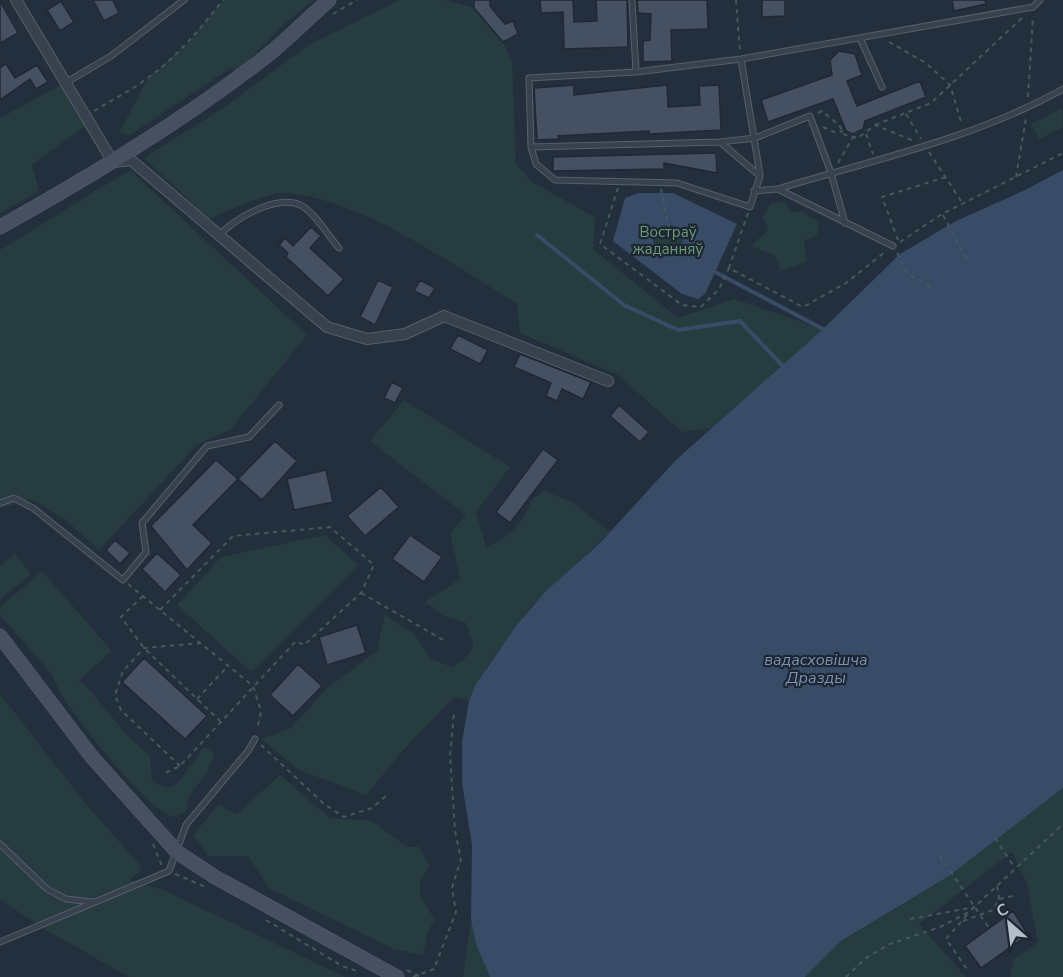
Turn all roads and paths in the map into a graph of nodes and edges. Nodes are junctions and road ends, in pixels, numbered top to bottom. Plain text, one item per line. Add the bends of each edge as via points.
1 (16, 0) edge
2 (184, 0) edge
3 (223, 0) edge
4 (328, 0) edge
5 (632, 0) edge
6 (736, 0) edge
7 (1040, 0) edge
8 (1033, 7) junction
9 (876, 35) junction
10 (860, 38) junction
11 (741, 58) junction
12 (636, 72) junction
13 (67, 82) junction
14 (950, 85) junction
15 (882, 87) dead end
16 (1063, 89) edge
17 (1027, 109) junction
18 (906, 114) junction
19 (87, 116) junction
20 (811, 119) junction
21 (875, 125) junction
22 (843, 131) junction
23 (963, 131) junction
24 (866, 133) junction
25 (854, 137) junction
26 (755, 138) junction
27 (720, 142) junction
28 (924, 145) junction
29 (531, 147) junction
30 (1063, 153) edge
31 (874, 160) junction
32 (113, 162) junction
33 (831, 173) junction
34 (760, 176) junction
35 (946, 177) junction
36 (1016, 177) junction
37 (620, 180) junction
38 (661, 188) dead end
39 (778, 189) junction
40 (754, 191) junction
41 (963, 204) junction
42 (750, 207) junction
43 (942, 214) junction
44 (845, 223) junction
45 (0, 227) edge
46 (670, 233) dead end
47 (218, 237) junction
48 (899, 242) junction
49 (893, 246) junction
50 (339, 248) dead end
51 (967, 260) dead end
52 (729, 268) junction
53 (934, 288) dead end
54 (608, 381) dead end
55 (279, 405) dead end
56 (0, 503) edge
57 (123, 580) junction
58 (361, 593) junction
59 (143, 596) junction
60 (160, 610) junction
61 (0, 636) edge
62 (447, 642) dead end
63 (200, 643) junction
64 (144, 648) junction
65 (228, 666) junction
66 (253, 686) junction
67 (197, 699) junction
68 (454, 713) dead end
69 (220, 722) junction
70 (255, 739) junction
71 (180, 766) junction
72 (165, 773) dead end
73 (386, 796) dead end
74 (1063, 824) edge
75 (995, 838) dead end
76 (0, 844) edge
77 (177, 852) junction
78 (940, 856) dead end
79 (1015, 869) junction
80 (997, 886) junction
81 (1017, 895) dead end
82 (999, 899) junction
83 (95, 903) junction
84 (975, 907) junction
85 (969, 912) junction
86 (980, 915) junction
87 (1002, 916) dead end
88 (263, 919) dead end
89 (910, 919) dead end
90 (961, 921) junction
91 (989, 928) dead end
92 (0, 942) edge
93 (355, 969) dead end
94 (969, 972) dead end
95 (397, 977) edge
96 (413, 977) edge
97 (846, 977) edge

1 - 13 street
2 - 13 lane via 111,56
3 - 19 path via 166,64
4 - 32 street via 266,57
5 - 12 lane
6 - 11 path
7 - 8 lane
8 - 9 lane
8 - 14 path
8 - 17 path
9 - 10 lane
9 - 14 path via 926,63
10 - 11 lane
10 - 15 lane
11 - 12 lane
11 - 26 lane
12 - 29 lane via 529,78
13 - 19 street
14 - 18 path via 931,103
14 - 23 path
16 - 17 lane
17 - 23 lane
17 - 36 path
18 - 21 path
18 - 28 path
19 - 32 street
20 - 22 path via 836,133
20 - 22 path via 822,111
20 - 26 lane
20 - 33 lane
21 - 24 path
21 - 28 path
22 - 25 path
23 - 28 lane
24 - 25 path
24 - 31 path
25 - 33 path
26 - 27 lane
26 - 34 lane
27 - 29 lane
27 - 34 lane
28 - 31 lane
28 - 35 path
29 - 37 lane via 536,164 555,180
30 - 36 path
31 - 33 lane
32 - 45 street
32 - 47 street via 130,160
33 - 39 lane
33 - 44 lane
34 - 40 lane
35 - 41 path
35 - 48 path via 882,197
36 - 41 path
37 - 42 lane via 677,183
37 - 52 path via 600,244 682,305 701,307 719,290
38 - 46 path
39 - 40 lane
39 - 44 lane
40 - 42 lane
41 - 43 path
42 - 52 path
43 - 48 path
43 - 51 path
44 - 49 lane
47 - 50 lane via 230,223 267,206 291,202 304,207
47 - 54 street via 327,327 367,339 405,334 444,316
48 - 49 path
49 - 52 path via 846,283 803,307
49 - 53 path via 908,274
55 - 57 lane via 249,437 207,446 142,523 147,552
56 - 57 lane via 14,498 33,508
57 - 59 path
58 - 60 path via 374,565 330,527 303,529 233,536
58 - 62 path
58 - 66 path via 304,645 296,641
59 - 60 path
59 - 64 path via 121,617
60 - 63 path
61 - 77 street via 92,757
63 - 64 path
63 - 65 path
64 - 67 path
64 - 71 path via 123,671 115,695 121,710
65 - 66 path
65 - 67 path
66 - 69 path
66 - 70 path via 261,711
67 - 69 path
68 - 96 path via 450,756 461,859 452,888 456,912 434,969
69 - 71 path
70 - 73 path via 324,804 344,817 372,808
70 - 77 lane via 186,825
71 - 72 path
74 - 79 path
75 - 79 path
76 - 83 lane via 47,889 66,899
77 - 83 lane via 169,871
77 - 95 street via 255,901
78 - 84 path
79 - 80 path
80 - 82 path
80 - 84 path
81 - 82 path
82 - 86 path via 993,909
82 - 87 path
83 - 92 lane
84 - 85 path
84 - 86 path
84 - 89 path
85 - 90 path
85 - 97 path via 940,927 890,944 866,958
86 - 90 path
86 - 91 path
88 - 93 path via 342,966
90 - 94 path via 946,939

